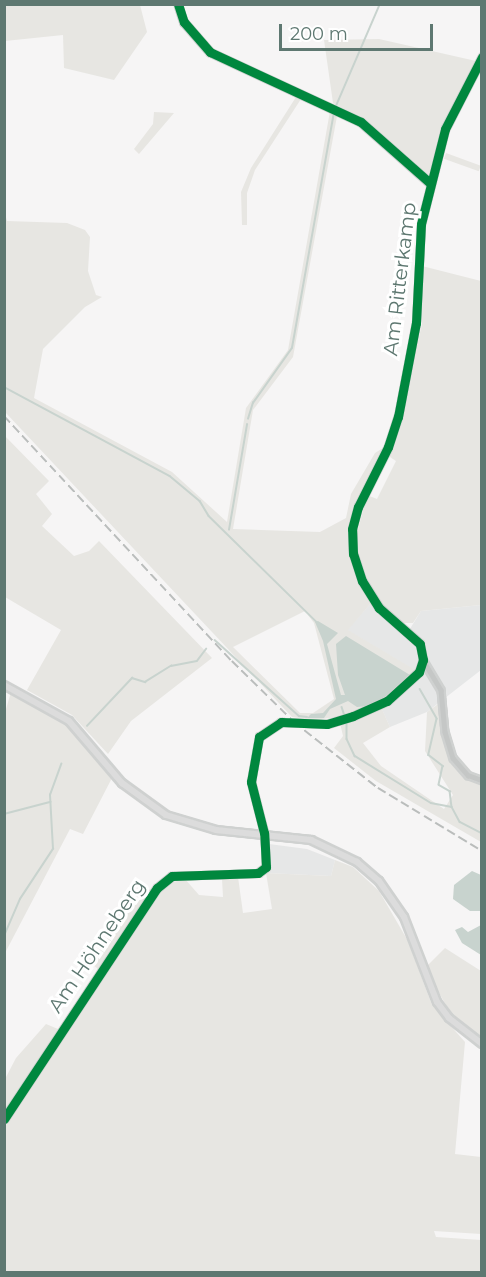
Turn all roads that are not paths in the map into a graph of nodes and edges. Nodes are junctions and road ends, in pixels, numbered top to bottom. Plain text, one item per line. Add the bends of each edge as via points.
1 (178, 4) edge
2 (482, 57) edge
3 (430, 183) junction
4 (423, 660) junction
5 (4, 685) edge
6 (482, 780) edge
7 (264, 833) junction
8 (482, 1044) edge
9 (4, 1119) edge

1 - 3 street, Am Ritterkamp via 184,22 210,52 361,122
2 - 3 street, Am Ritterkamp via 445,129
3 - 4 street, Am Ritterkamp via 419,241 416,322 398,417 388,447 358,507 352,530 353,554 362,581 379,608 414,635
4 - 6 street, Am Ritterkamp via 441,690 445,732 453,758 468,775
4 - 7 street via 419,672 401,692 354,716 327,724 281,722 259,737 251,782
5 - 7 main road via 69,721 122,783 152,807 200,827
7 - 8 main road via 311,840 357,862 393,899 411,931 437,1001 449,1018
7 - 9 street, Am Höhneberg via 268,862 263,870 172,876 157,888

